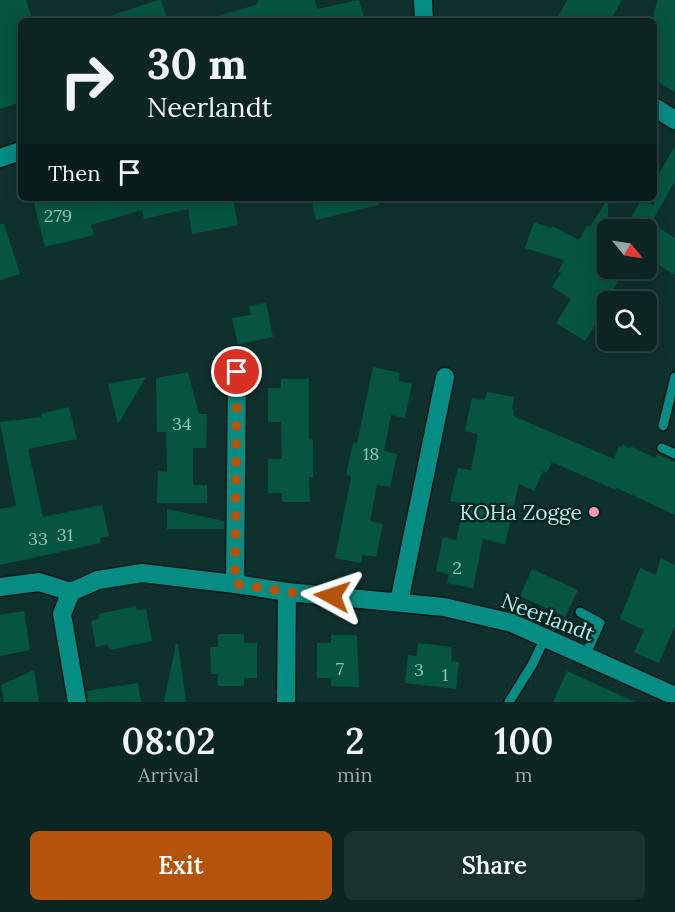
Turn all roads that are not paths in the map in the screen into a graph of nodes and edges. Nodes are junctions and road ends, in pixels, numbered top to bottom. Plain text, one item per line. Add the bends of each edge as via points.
1 (423, 0) edge
2 (424, 18) edge
3 (657, 109) edge
4 (675, 120) edge
5 (18, 152) edge
6 (0, 158) edge
7 (237, 372) dead end
8 (445, 377) dead end
9 (675, 377) edge
10 (663, 426) dead end
11 (662, 448) dead end
12 (675, 454) edge
13 (235, 584) junction
14 (0, 587) edge
15 (71, 592) junction
16 (287, 592) junction
17 (399, 602) junction
18 (580, 612) dead end
19 (545, 638) junction
20 (585, 656) junction
21 (675, 695) edge
22 (77, 702) edge
23 (286, 702) edge
24 (509, 702) edge
25 (672, 702) edge

1 - 2 street
3 - 4 street
5 - 6 street
7 - 13 street
8 - 17 street
9 - 10 lane
11 - 12 lane
13 - 15 street, Neerlandt via 142,573 98,580
13 - 16 street, Neerlandt
14 - 15 street via 39,582
15 - 22 street via 62,614
16 - 17 street, Neerlandt
16 - 23 street
17 - 19 street, Neerlandt via 444,607 512,623
18 - 20 lane via 600,623
19 - 20 street, Neerlandt
19 - 24 lane
20 - 21 street, Neerlandt
21 - 25 street

